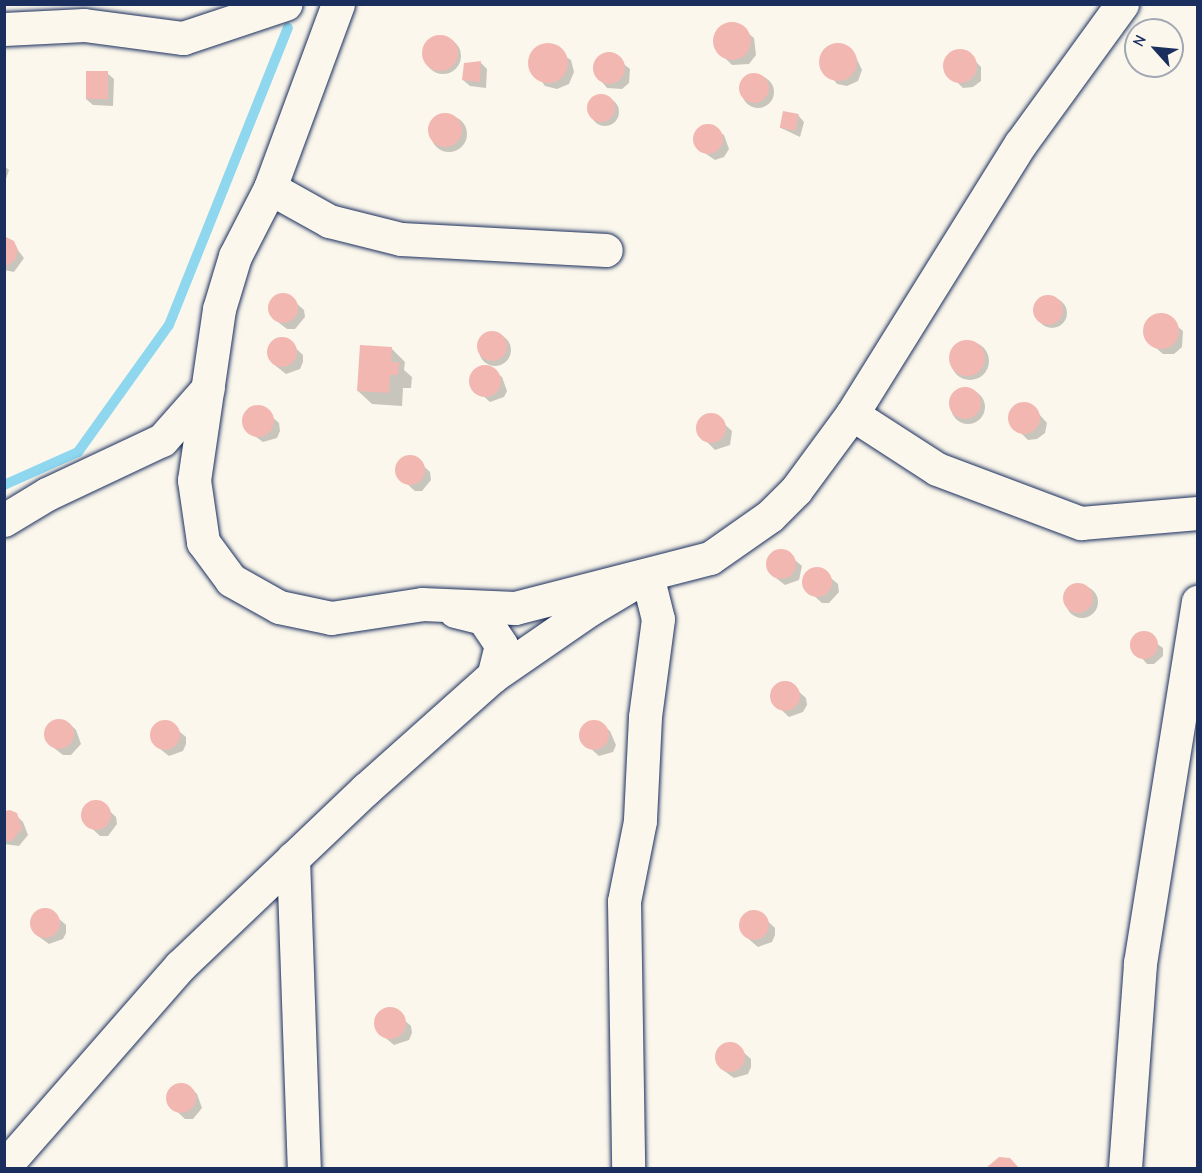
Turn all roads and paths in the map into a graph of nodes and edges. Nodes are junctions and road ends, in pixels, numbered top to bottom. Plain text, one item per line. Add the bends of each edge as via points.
1 (285, 4) edge
2 (295, 4) edge
3 (1122, 4) edge
4 (84, 15) edge
5 (335, 15) edge
6 (4, 29) edge
7 (270, 188) junction
8 (606, 250) dead end
9 (208, 388) junction
10 (852, 414) junction
11 (1197, 513) edge
12 (4, 520) edge
13 (647, 575) junction
14 (1197, 602) edge
15 (422, 604) junction
16 (493, 676) junction
17 (293, 858) junction
18 (4, 1167) edge
19 (304, 1168) edge
20 (628, 1168) edge
21 (1125, 1168) edge

1 - 4 street via 183,38
2 - 5 street
3 - 10 street via 1021,143
4 - 6 street
5 - 7 street
7 - 8 street via 330,221 401,239
7 - 9 street via 236,256 219,309
9 - 12 street via 162,440
9 - 15 street via 194,480 202,542 231,580 279,607 331,618
10 - 11 street via 937,469 1081,523
10 - 13 street via 796,490 770,516 710,558
13 - 15 street via 515,609
13 - 16 street
13 - 20 street via 658,619 645,717 640,821 624,901
14 - 21 street via 1140,963
15 - 16 street via 483,618 501,645
16 - 17 street
17 - 18 street via 180,966
17 - 19 street

